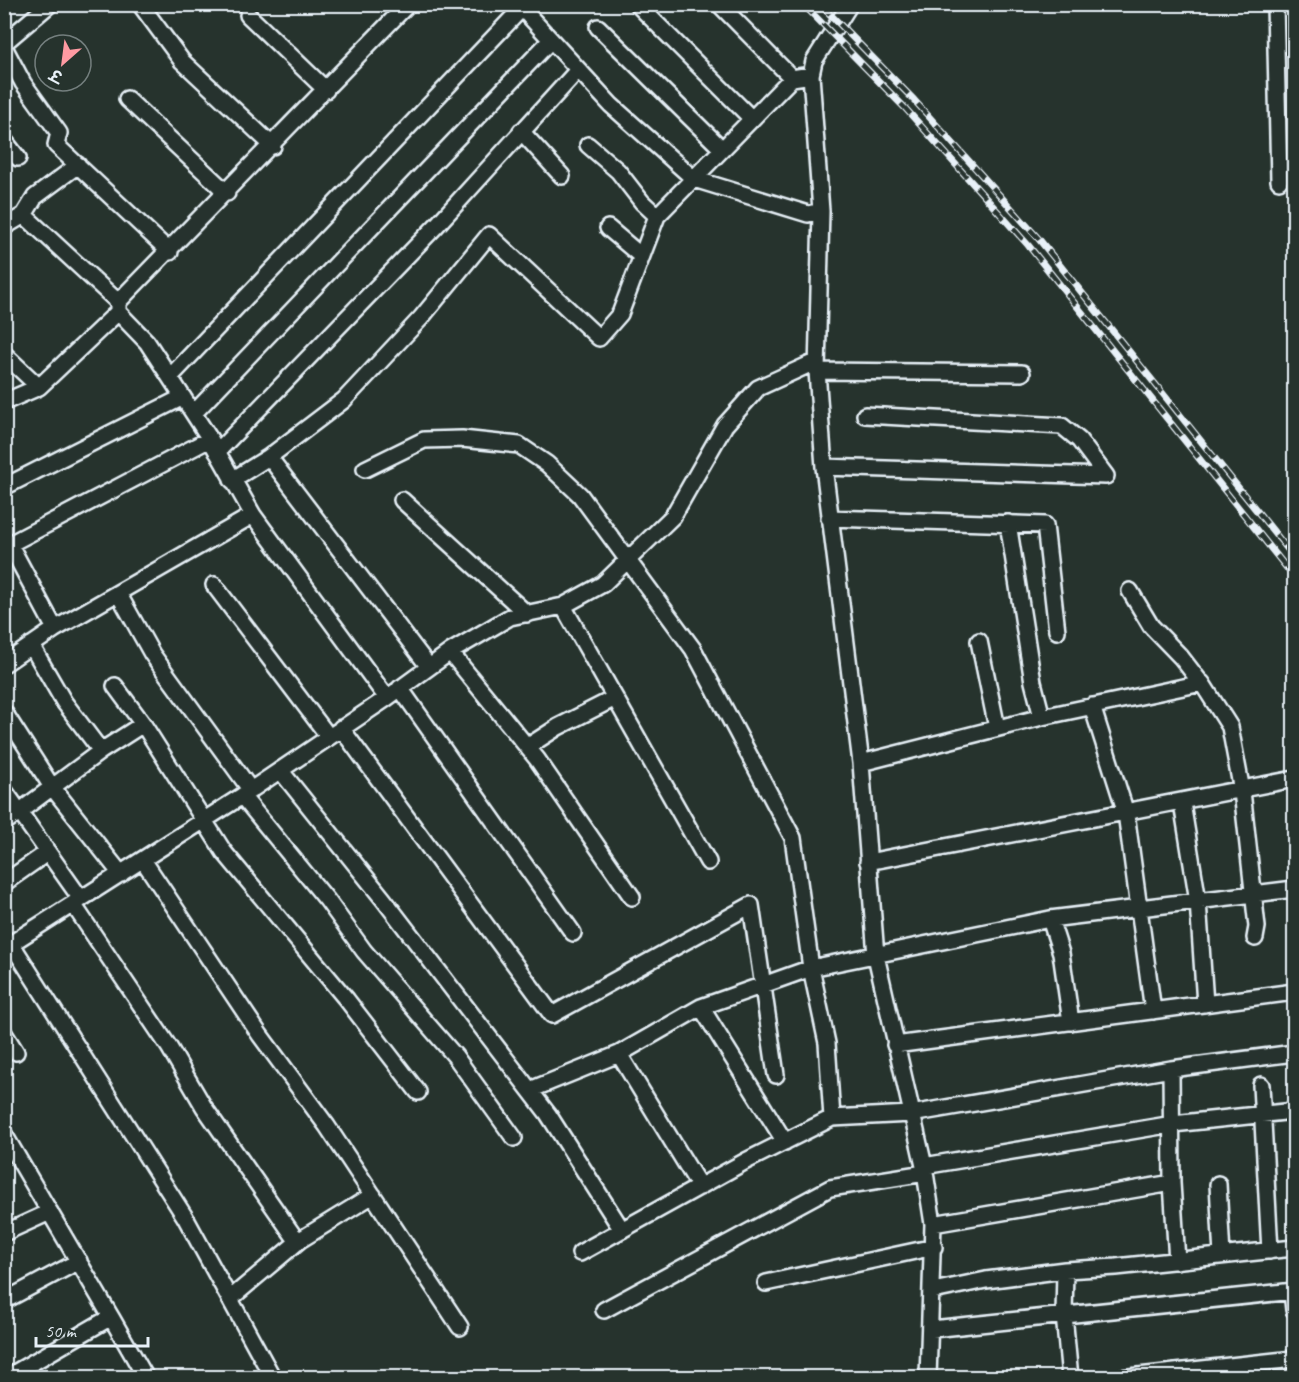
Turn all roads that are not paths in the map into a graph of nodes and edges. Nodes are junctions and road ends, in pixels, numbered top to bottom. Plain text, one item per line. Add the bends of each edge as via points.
1 (50, 4) edge
2 (140, 4) edge
3 (408, 4) edge
4 (637, 4) edge
5 (719, 4) edge
6 (850, 4) edge
7 (1275, 4) edge
8 (520, 6) edge
9 (248, 15) dead end
10 (598, 27) dead end
11 (551, 40) junction
12 (4, 45) edge
13 (578, 69) junction
14 (811, 75) junction
15 (792, 78) junction
16 (326, 90) junction
17 (127, 99) dead end
18 (751, 118) junction
19 (521, 131) junction
20 (4, 140) edge
21 (588, 145) dead end
22 (273, 146) junction
23 (721, 148) junction
24 (18, 158) dead end
25 (78, 165) junction
26 (562, 176) dead end
27 (694, 179) junction
28 (1279, 181) dead end
29 (227, 193) junction
30 (821, 211) junction
31 (24, 215) junction
32 (657, 216) junction
33 (4, 228) edge
34 (608, 228) dead end
35 (170, 252) junction
36 (642, 256) junction
37 (118, 307) junction
38 (4, 354) edge
39 (817, 366) junction
40 (1022, 373) dead end
41 (170, 377) junction
42 (39, 387) junction
43 (183, 397) junction
44 (4, 402) edge
45 (194, 413) junction
46 (865, 415) dead end
47 (214, 445) junction
48 (269, 457) junction
49 (824, 467) junction
50 (365, 469) dead end
51 (232, 480) junction
52 (4, 487) edge
53 (402, 500) dead end
54 (253, 515) junction
55 (829, 518) junction
56 (1008, 523) junction
57 (7, 546) edge
58 (627, 559) junction
59 (214, 585) dead end
60 (1130, 591) dead end
61 (117, 593) junction
62 (563, 606) junction
63 (527, 614) junction
64 (55, 628) junction
65 (1057, 631) dead end
66 (979, 641) dead end
67 (31, 645) junction
68 (450, 652) junction
69 (4, 664) edge
70 (429, 667) junction
71 (1201, 683) junction
72 (115, 686) dead end
73 (393, 693) junction
74 (615, 698) junction
75 (1092, 706) junction
76 (4, 712) edge
77 (1042, 717) junction
78 (143, 724) junction
79 (997, 728) junction
80 (335, 733) junction
81 (527, 747) junction
82 (101, 751) junction
83 (861, 764) junction
84 (280, 770) junction
85 (1294, 779) edge
86 (52, 787) junction
87 (4, 790) edge
88 (1242, 791) junction
89 (246, 793) junction
90 (1182, 803) junction
91 (21, 812) junction
92 (1126, 813) junction
93 (205, 820) junction
94 (4, 823) edge
95 (48, 852) junction
96 (142, 860) junction
97 (708, 862) dead end
98 (868, 862) junction
99 (121, 874) junction
100 (4, 883) edge
101 (1294, 889) edge
102 (1253, 894) junction
103 (632, 897) dead end
104 (77, 901) junction
105 (1198, 901) junction
106 (1140, 908) junction
107 (1050, 918) junction
108 (573, 933) dead end
109 (1255, 938) dead end
110 (8, 945) edge
111 (876, 956) junction
112 (811, 968) junction
113 (760, 984) junction
114 (1294, 992) edge
115 (1205, 1004) junction
116 (701, 1007) junction
117 (1153, 1011) junction
118 (1071, 1022) junction
119 (4, 1033) edge
120 (896, 1045) junction
121 (16, 1052) dead end
122 (1294, 1053) edge
123 (619, 1054) junction
124 (1171, 1069) junction
125 (776, 1075) dead end
126 (1261, 1085) dead end
127 (530, 1090) junction
128 (418, 1092) dead end
129 (1294, 1112) edge
130 (911, 1114) junction
131 (1262, 1114) junction
132 (832, 1118) junction
133 (1173, 1124) junction
134 (5, 1136) edge
135 (514, 1138) dead end
136 (785, 1142) junction
137 (925, 1170) junction
138 (1172, 1183) junction
139 (1218, 1184) dead end
140 (700, 1187) junction
141 (373, 1195) junction
142 (50, 1212) junction
143 (933, 1224) junction
144 (622, 1230) junction
145 (4, 1233) edge
146 (300, 1240) junction
147 (934, 1247) junction
148 (1294, 1248) edge
149 (1270, 1251) junction
150 (580, 1253) dead end
151 (1222, 1256) junction
152 (79, 1261) junction
153 (1177, 1261) junction
154 (1065, 1270) junction
155 (766, 1283) dead end
156 (933, 1291) junction
157 (1293, 1291) edge
158 (231, 1298) junction
159 (4, 1301) edge
160 (604, 1310) dead end
161 (1294, 1310) edge
162 (1064, 1315) junction
163 (111, 1317) junction
164 (460, 1327) dead end
165 (932, 1329) junction
166 (1294, 1359) edge
167 (6, 1377) edge
168 (146, 1377) edge
169 (273, 1377) edge
170 (928, 1377) edge
171 (1070, 1377) edge
172 (1120, 1377) edge

1 - 12 street
2 - 22 street via 182,61
3 - 16 street
4 - 18 street
5 - 15 street
6 - 14 street via 814,61
7 - 28 street
8 - 11 street
8 - 41 street
9 - 16 street
10 - 23 street
11 - 13 street
11 - 45 street
12 - 25 street via 23,83 59,134 56,144
13 - 19 street
13 - 27 street via 611,105
14 - 15 street
14 - 30 street
15 - 18 street
16 - 22 street
17 - 29 street
18 - 23 street
19 - 26 street
19 - 47 street via 436,226
20 - 24 street
21 - 32 street via 618,171
22 - 29 street
23 - 27 street
25 - 31 street via 35,197
25 - 35 street
27 - 30 street via 808,214
27 - 32 street
29 - 35 street
30 - 39 street
31 - 33 street
31 - 37 street
32 - 36 street
34 - 36 street
35 - 37 street
36 - 48 street via 620,314 599,338 489,235 421,318 344,399
37 - 41 street
37 - 42 street
38 - 42 street
39 - 40 street
39 - 49 street
39 - 58 street via 758,388 725,425 673,516
41 - 43 street
42 - 44 street
43 - 45 street
43 - 52 street
45 - 47 street
46 - 49 street via 1062,426 1079,440 1107,476
47 - 51 street
47 - 57 street
48 - 51 street
48 - 70 street
49 - 55 street
50 - 58 street via 424,440 519,445 547,464 580,495
51 - 54 street
53 - 63 street
54 - 61 street
54 - 73 street
55 - 56 street
55 - 83 street
56 - 65 street via 1045,525
56 - 77 street
57 - 64 street
58 - 62 street via 603,584
58 - 112 street via 693,649 793,838
59 - 80 street
60 - 71 street via 1151,626
61 - 64 street
61 - 89 street via 152,654
62 - 63 street
62 - 74 street
63 - 68 street via 510,618
64 - 67 street
66 - 79 street
67 - 69 street
67 - 82 street via 64,702
68 - 70 street
68 - 81 street
70 - 73 street
71 - 75 street
71 - 88 street via 1230,728
72 - 78 street
73 - 80 street
73 - 108 street
74 - 81 street
74 - 97 street
75 - 77 street
75 - 92 street
76 - 86 street
77 - 79 street
78 - 82 street
78 - 93 street
79 - 83 street
80 - 84 street
80 - 113 street via 552,1015 751,905
81 - 103 street
82 - 86 street
83 - 98 street
84 - 89 street
84 - 127 street
85 - 88 street
86 - 91 street
86 - 99 street
87 - 91 street
88 - 90 street
88 - 102 street
89 - 93 street
89 - 135 street via 364,951 455,1056
90 - 92 street
90 - 105 street
91 - 94 street
91 - 95 street
92 - 98 street
92 - 106 street
93 - 96 street
93 - 128 street via 224,852
95 - 100 street
95 - 104 street
96 - 99 street
96 - 141 street
98 - 111 street
99 - 104 street
101 - 102 street
102 - 105 street
102 - 109 street
104 - 110 street
104 - 146 street via 204,1107
105 - 106 street
105 - 115 street
106 - 107 street
106 - 117 street
107 - 111 street
107 - 118 street via 1061,953
110 - 158 street via 185,1217
111 - 112 street
111 - 120 street
112 - 113 street
112 - 132 street via 827,1043
113 - 116 street
113 - 125 street
114 - 115 street
115 - 117 street
116 - 123 street
116 - 136 street
117 - 118 street
118 - 120 street
119 - 121 street
120 - 130 street
122 - 124 street
123 - 127 street
123 - 140 street
124 - 130 street
124 - 133 street
126 - 131 street
127 - 144 street
129 - 131 street
130 - 132 street
130 - 137 street
131 - 133 street
131 - 149 street
132 - 136 street
133 - 137 street
133 - 138 street
134 - 142 street
136 - 140 street
137 - 143 street
137 - 160 street via 830,1188
138 - 143 street
138 - 153 street
139 - 151 street
140 - 144 street
141 - 146 street
141 - 164 street
142 - 145 street
142 - 152 street
143 - 147 street
144 - 150 street
146 - 158 street
147 - 155 street
147 - 156 street
148 - 149 street
149 - 151 street
151 - 153 street
152 - 159 street
152 - 163 street
153 - 154 street
154 - 156 street
154 - 162 street
156 - 165 street
157 - 161 street
157 - 162 street
158 - 169 street
162 - 165 street
162 - 171 street
163 - 167 street
163 - 168 street
165 - 170 street
166 - 172 street

